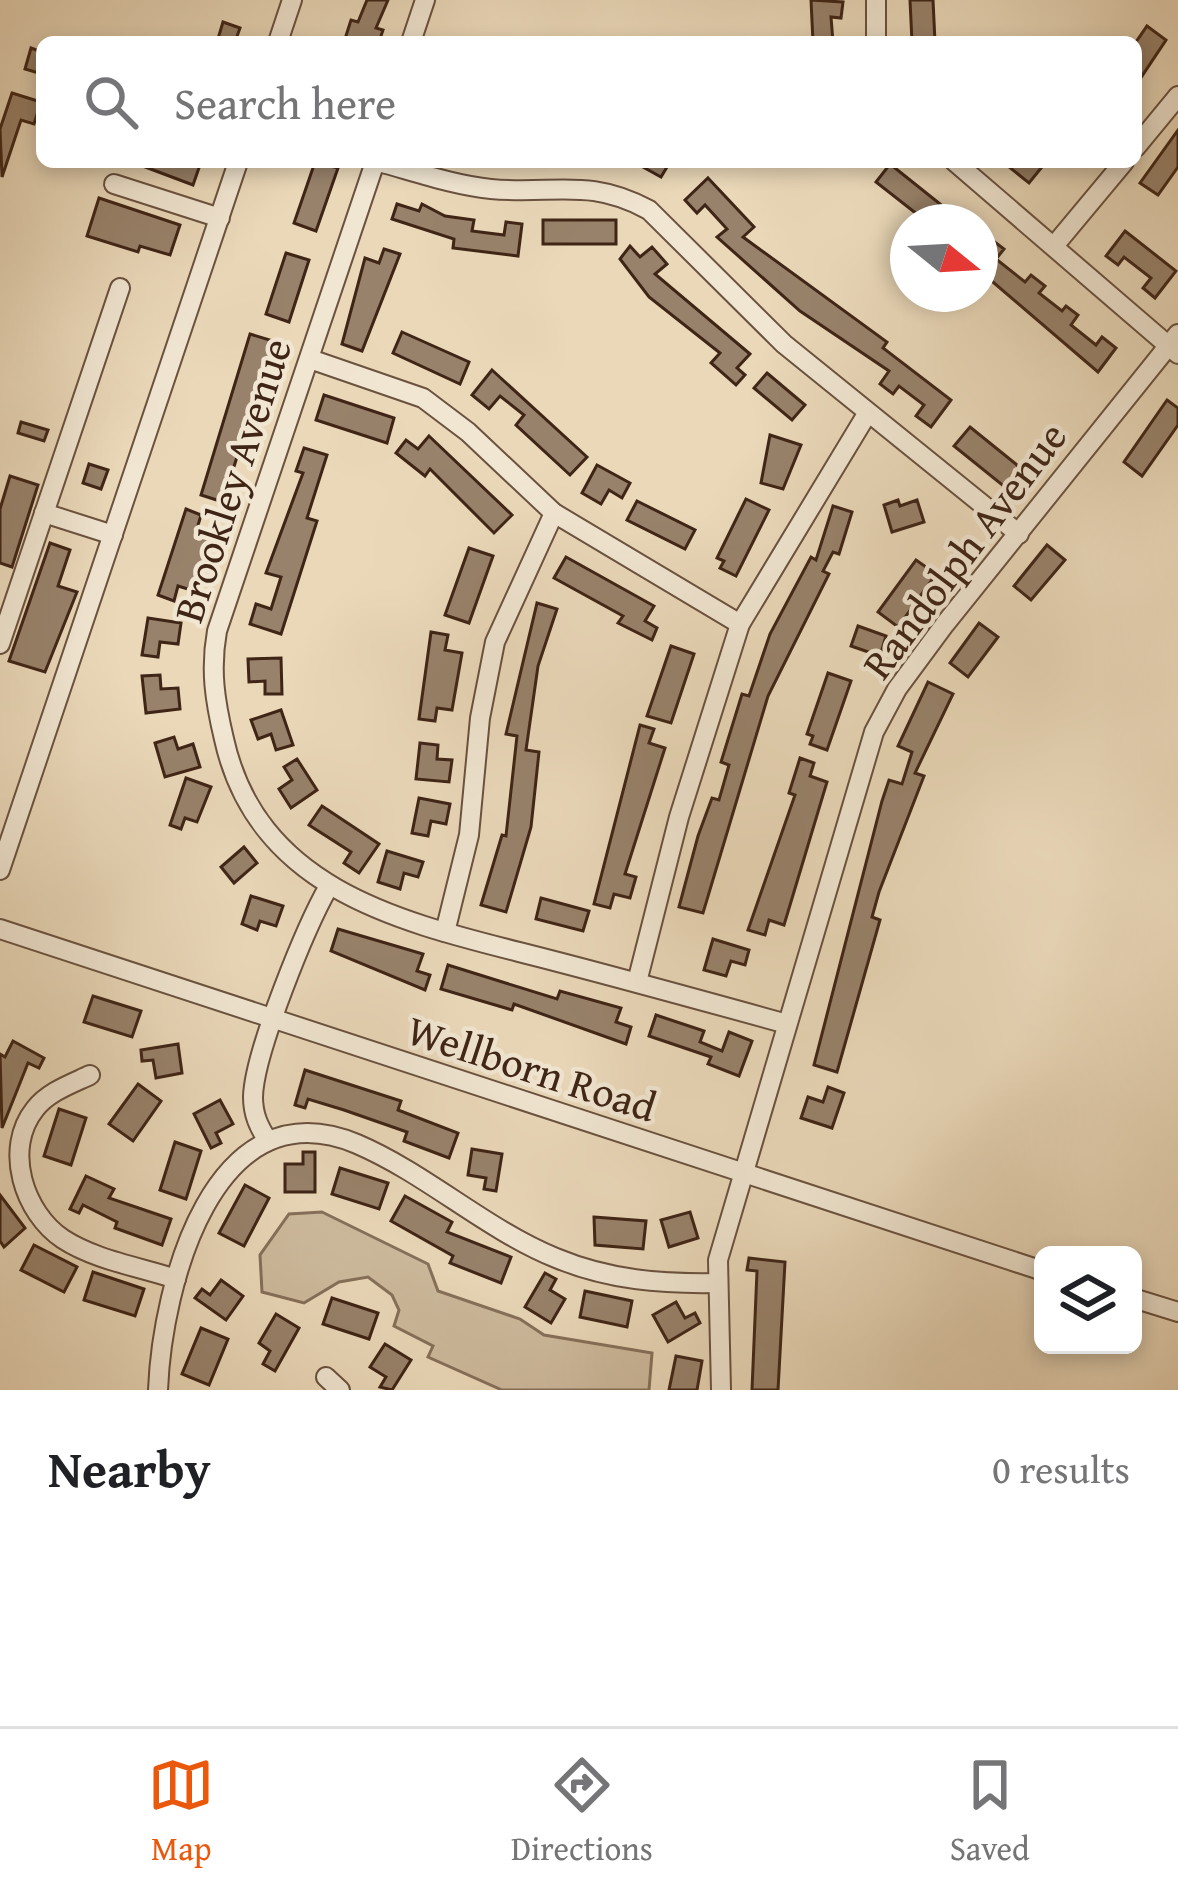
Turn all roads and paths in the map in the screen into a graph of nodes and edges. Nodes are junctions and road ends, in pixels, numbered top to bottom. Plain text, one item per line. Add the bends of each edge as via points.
1 (292, 0) edge
2 (425, 0) edge
3 (876, 0) edge
4 (280, 36) edge
5 (413, 36) edge
6 (876, 36) edge
7 (1178, 95) edge
8 (1142, 140) edge
9 (236, 168) edge
10 (375, 168) edge
11 (403, 168) edge
12 (962, 168) edge
13 (1119, 168) edge
14 (114, 184) dead end
15 (220, 218) junction
16 (1054, 246) junction
17 (120, 287) dead end
18 (1175, 345) edge
19 (310, 359) junction
20 (867, 414) junction
21 (44, 513) junction
22 (554, 513) junction
23 (1018, 534) junction
24 (113, 535) junction
25 (740, 624) junction
26 (0, 644) edge
27 (0, 870) edge
28 (329, 886) junction
29 (0, 929) edge
30 (445, 932) junction
31 (637, 982) junction
32 (276, 1020) junction
33 (788, 1024) junction
34 (90, 1075) dead end
35 (268, 1141) junction
36 (744, 1176) junction
37 (1034, 1268) edge
38 (176, 1279) junction
39 (717, 1283) junction
40 (1142, 1301) edge
41 (1178, 1312) edge
42 (158, 1390) edge
43 (721, 1390) edge

1 - 4 street
2 - 5 street
3 - 6 street
7 - 8 street
9 - 15 street
10 - 19 street, Brookley Avenue
11 - 20 street via 494,189 586,187 621,195 649,210 724,290
12 - 16 street
13 - 16 street
14 - 15 street
15 - 24 street
16 - 18 street
17 - 21 street
18 - 23 street, Randolph Avenue
19 - 22 street via 423,398
19 - 28 street, Brookley Avenue via 217,632 212,673 243,798 281,847
20 - 23 street
20 - 25 street
21 - 24 street
21 - 26 street
22 - 25 street
22 - 30 street via 495,642 469,835
23 - 33 street, Randolph Avenue via 897,689 874,732
24 - 27 street
25 - 31 street
28 - 30 street, Brookley Avenue
28 - 32 street
29 - 32 street, Wellborn Road
30 - 31 street, Brookley Avenue
31 - 33 street, Brookley Avenue
32 - 35 street via 253,1094
32 - 36 street, Wellborn Road
33 - 36 street, Randolph Avenue
34 - 38 street via 53,1093 23,1130 19,1154 30,1202 42,1222 79,1249
35 - 38 street via 215,1185
35 - 39 street via 306,1133 362,1146 577,1266 647,1282
36 - 37 street, Wellborn Road
36 - 39 street, Randolph Avenue
38 - 42 street
39 - 43 street, Randolph Avenue
40 - 41 street

